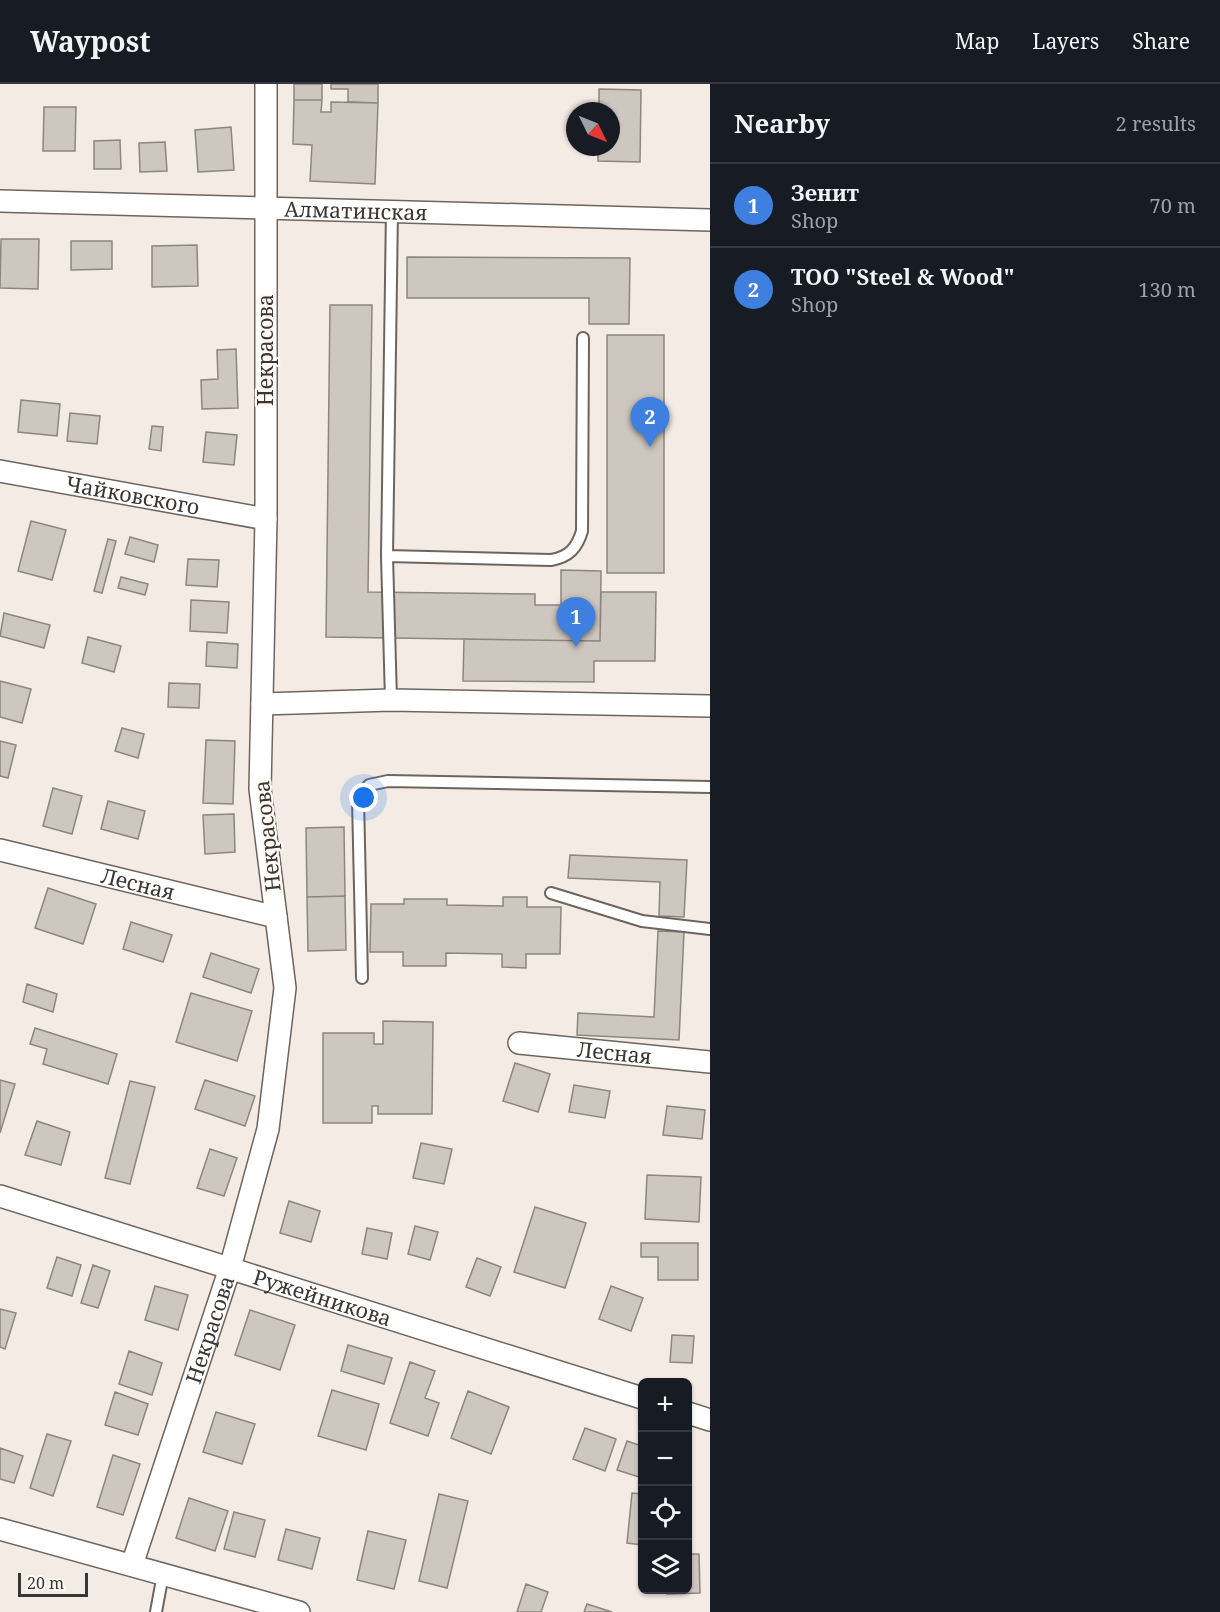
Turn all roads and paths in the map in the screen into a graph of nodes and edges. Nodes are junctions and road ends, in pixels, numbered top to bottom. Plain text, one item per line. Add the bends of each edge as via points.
1 (266, 84) edge
2 (0, 201) edge
3 (265, 207) junction
4 (392, 210) junction
5 (710, 220) edge
6 (583, 338) dead end
7 (0, 471) edge
8 (266, 519) junction
9 (387, 556) junction
10 (392, 700) junction
11 (262, 704) junction
12 (710, 706) edge
13 (710, 787) edge
14 (2, 856) edge
15 (551, 894) dead end
16 (276, 917) junction
17 (710, 928) edge
18 (362, 978) dead end
19 (519, 1043) dead end
20 (710, 1062) edge
21 (0, 1196) edge
22 (230, 1268) junction
23 (638, 1397) edge
24 (692, 1415) edge
25 (710, 1420) edge
26 (0, 1529) edge
27 (132, 1565) junction
28 (163, 1574) junction
29 (257, 1606) edge
30 (156, 1612) edge
31 (299, 1612) edge

1 - 3 street, Некрасова
2 - 3 street, Алматинская
3 - 4 street, Алматинская
3 - 8 street, Некрасова
4 - 5 street, Алматинская
4 - 9 lane
6 - 9 lane via 582,531 572,551 564,558 551,560
7 - 8 street, Чайковского
8 - 11 street, Некрасова
9 - 10 lane
10 - 11 street
10 - 12 street
11 - 16 street, Некрасова via 260,789
13 - 18 lane via 388,781 369,785 358,799
14 - 16 street, Лесная
15 - 17 lane via 642,921
16 - 22 street, Некрасова via 285,988 268,1129
19 - 20 street, Лесная
21 - 22 street, Ружейникова
22 - 23 street, Ружейникова
22 - 27 street, Некрасова
24 - 25 street
26 - 27 street
27 - 28 street
28 - 29 street
28 - 30 lane
29 - 31 street

